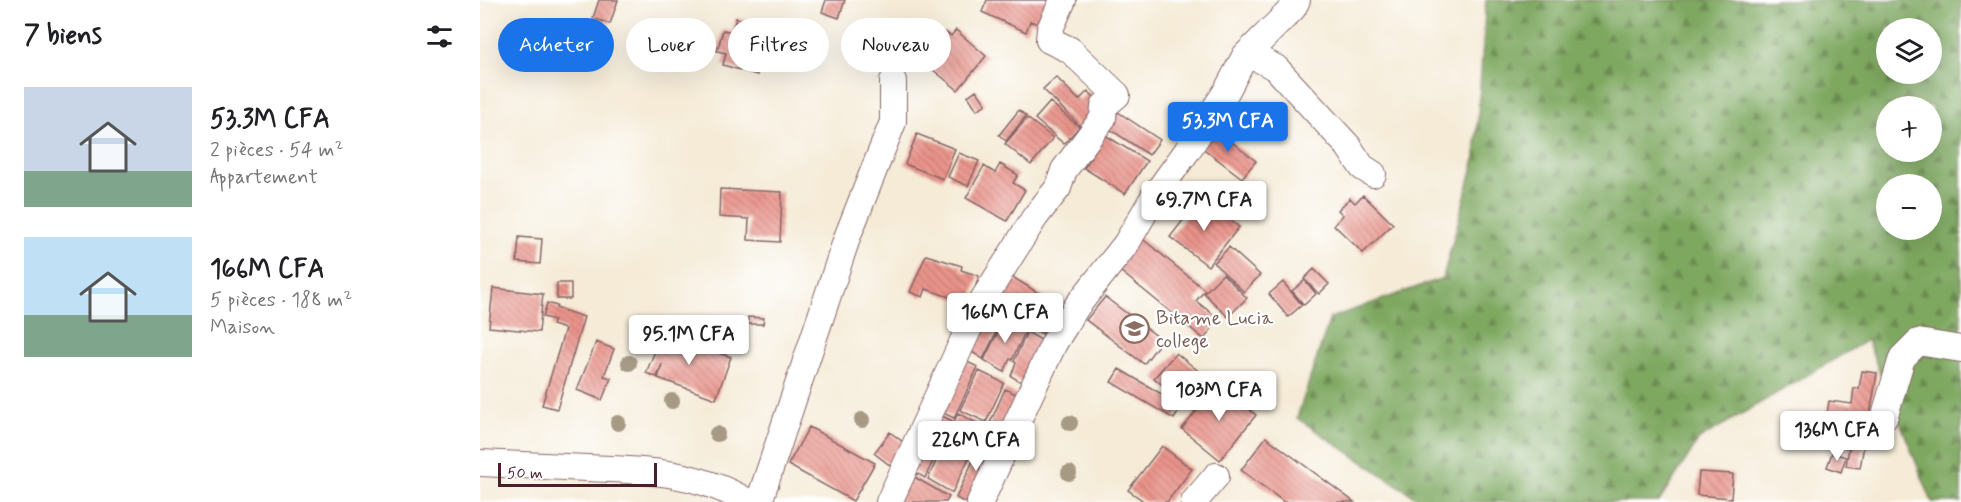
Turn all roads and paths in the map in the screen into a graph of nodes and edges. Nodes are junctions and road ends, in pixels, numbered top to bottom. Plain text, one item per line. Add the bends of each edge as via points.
1 (1063, 0) edge
2 (1297, 0) edge
3 (1245, 56) junction
4 (894, 81) dead end
5 (1373, 174) dead end
6 (1961, 349) edge
7 (1884, 418) dead end
8 (480, 463) edge
9 (1216, 476) dead end
10 (748, 502) edge
11 (759, 502) edge
12 (889, 502) edge
13 (980, 502) edge
14 (1194, 502) edge

1 - 12 street via 1049,40 1070,50 1117,95 1104,106 1103,118 1064,170 1058,188 979,306
2 - 3 street
3 - 5 street via 1276,68 1348,146 1362,167
3 - 13 street via 1226,92 1126,244 1077,306 1054,344
4 - 11 street via 894,122 848,235
6 - 7 street via 1918,342 1902,358
8 - 10 street via 651,471 695,478
9 - 14 street

